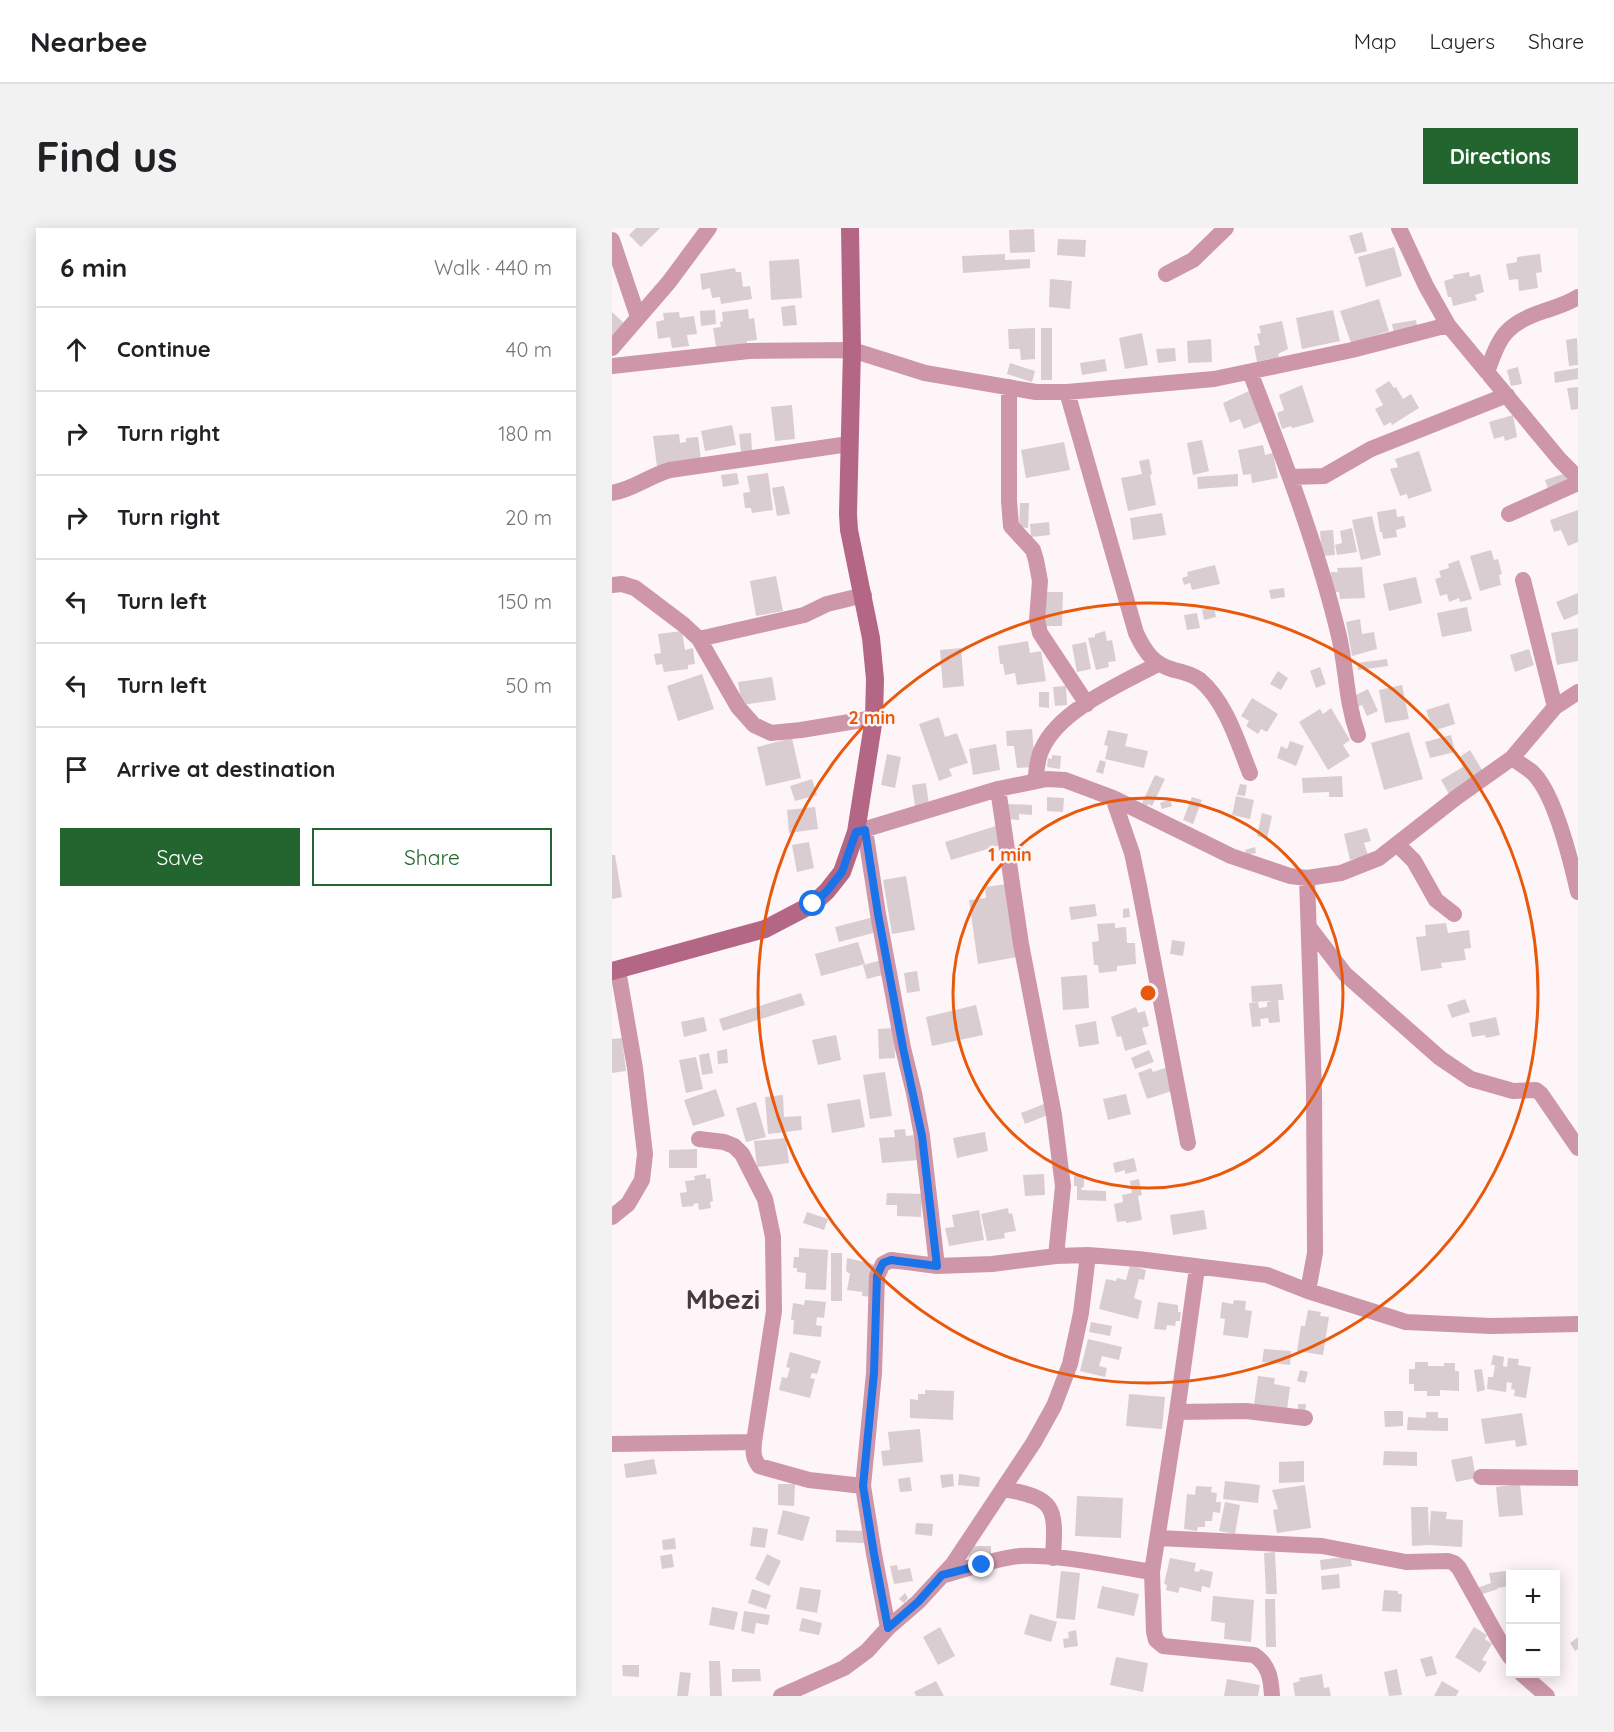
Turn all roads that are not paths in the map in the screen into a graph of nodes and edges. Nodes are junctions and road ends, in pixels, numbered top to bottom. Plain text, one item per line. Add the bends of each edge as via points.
1 (709, 228) edge
2 (850, 228) edge
3 (1226, 228) edge
4 (1399, 228) edge
5 (612, 240) edge
6 (1166, 274) dead end
7 (1578, 297) edge
8 (638, 317) junction
9 (1448, 325) junction
10 (612, 348) edge
11 (852, 350) junction
12 (612, 366) edge
13 (1250, 372) junction
14 (1487, 372) junction
15 (1009, 387) junction
16 (1067, 392) junction
17 (1507, 395) junction
18 (849, 444) junction
19 (1291, 477) junction
20 (1578, 478) edge
21 (1578, 483) edge
22 (612, 493) edge
23 (1509, 514) dead end
24 (1523, 580) dead end
25 (612, 585) edge
26 (864, 595) junction
27 (699, 639) junction
28 (1158, 664) junction
29 (1578, 692) edge
30 (1087, 704) junction
31 (1555, 707) junction
32 (874, 718) junction
33 (1358, 735) dead end
34 (1512, 759) junction
35 (1250, 773) dead end
36 (1035, 781) junction
37 (998, 789) junction
38 (1113, 798) junction
39 (861, 831) junction
40 (1397, 844) junction
41 (1307, 878) junction
42 (1578, 892) edge
43 (1454, 914) dead end
44 (1309, 927) junction
45 (615, 971) edge
46 (699, 1139) dead end
47 (1188, 1143) dead end
48 (1578, 1148) edge
49 (612, 1217) edge
50 (1088, 1255) junction
51 (1056, 1256) junction
52 (937, 1266) junction
53 (1197, 1268) junction
54 (1308, 1291) junction
55 (1578, 1324) edge
56 (1177, 1412) junction
57 (1305, 1418) dead end
58 (754, 1442) junction
59 (612, 1444) edge
60 (1481, 1477) dead end
61 (1578, 1478) edge
62 (863, 1486) junction
63 (1003, 1489) junction
64 (1158, 1538) junction
65 (1053, 1558) junction
66 (1152, 1572) junction
67 (942, 1575) junction
68 (888, 1628) junction
69 (1506, 1651) edge
70 (1526, 1678) edge
71 (781, 1696) edge
72 (1272, 1696) edge
73 (1546, 1696) edge

1 - 8 street
2 - 11 street
3 - 6 street via 1193,260
4 - 9 street
5 - 8 street
7 - 14 street via 1509,327 1497,344
8 - 10 street
9 - 13 street
9 - 14 street
11 - 12 street via 749,351
11 - 15 street via 926,373
11 - 18 street
13 - 16 street via 1214,379
13 - 19 street
14 - 17 street
15 - 16 street via 1036,393
15 - 30 street via 1011,526 1036,560 1040,633
16 - 28 street via 1136,633 1146,653
17 - 19 street via 1371,449 1324,476
17 - 20 street
18 - 22 street via 670,470
18 - 26 street via 849,530
19 - 33 street via 1339,634 1350,712
21 - 23 street
24 - 31 street
25 - 27 street via 635,588
26 - 27 street via 827,604 804,615
26 - 32 street via 873,658
27 - 32 street via 738,707 754,725 771,733
28 - 30 street
28 - 35 street via 1188,673 1208,689 1221,707
29 - 31 street
30 - 36 street via 1051,732 1041,751
31 - 34 street
32 - 39 street
34 - 40 street
34 - 42 street via 1532,772 1545,789
36 - 37 street
36 - 38 street via 1065,780
37 - 39 street
37 - 51 street via 1063,1186
38 - 41 street via 1231,856
38 - 47 street via 1132,853
39 - 45 street via 842,872 813,904 765,929
39 - 52 street via 922,1136
40 - 41 street via 1360,867
40 - 43 street via 1414,861 1436,900
41 - 44 street
44 - 48 street via 1345,974 1440,1058 1471,1079 1541,1094
44 - 54 street via 1316,1253
45 - 49 street via 635,1068 645,1154 642,1180 628,1204
46 - 58 street via 724,1142 742,1154 765,1199 774,1237 774,1311
50 - 51 street
50 - 53 street
50 - 63 street via 1070,1364 1054,1406
51 - 52 street
52 - 62 street via 891,1260 883,1263 877,1276 874,1373
53 - 54 street via 1267,1275
53 - 56 street
54 - 55 street via 1406,1322 1491,1326
56 - 57 street via 1246,1411
56 - 64 street
58 - 59 street
58 - 62 street via 753,1456 759,1466 809,1480
60 - 61 street
62 - 68 street
63 - 65 street via 1038,1497 1049,1505 1053,1516
63 - 67 street
64 - 66 street
64 - 69 street via 1322,1546 1406,1562 1448,1561 1459,1568
65 - 66 street
65 - 67 street via 1003,1558
66 - 72 street via 1156,1640 1163,1646 1254,1656 1265,1663
67 - 68 street
68 - 71 street via 844,1668
70 - 73 street

